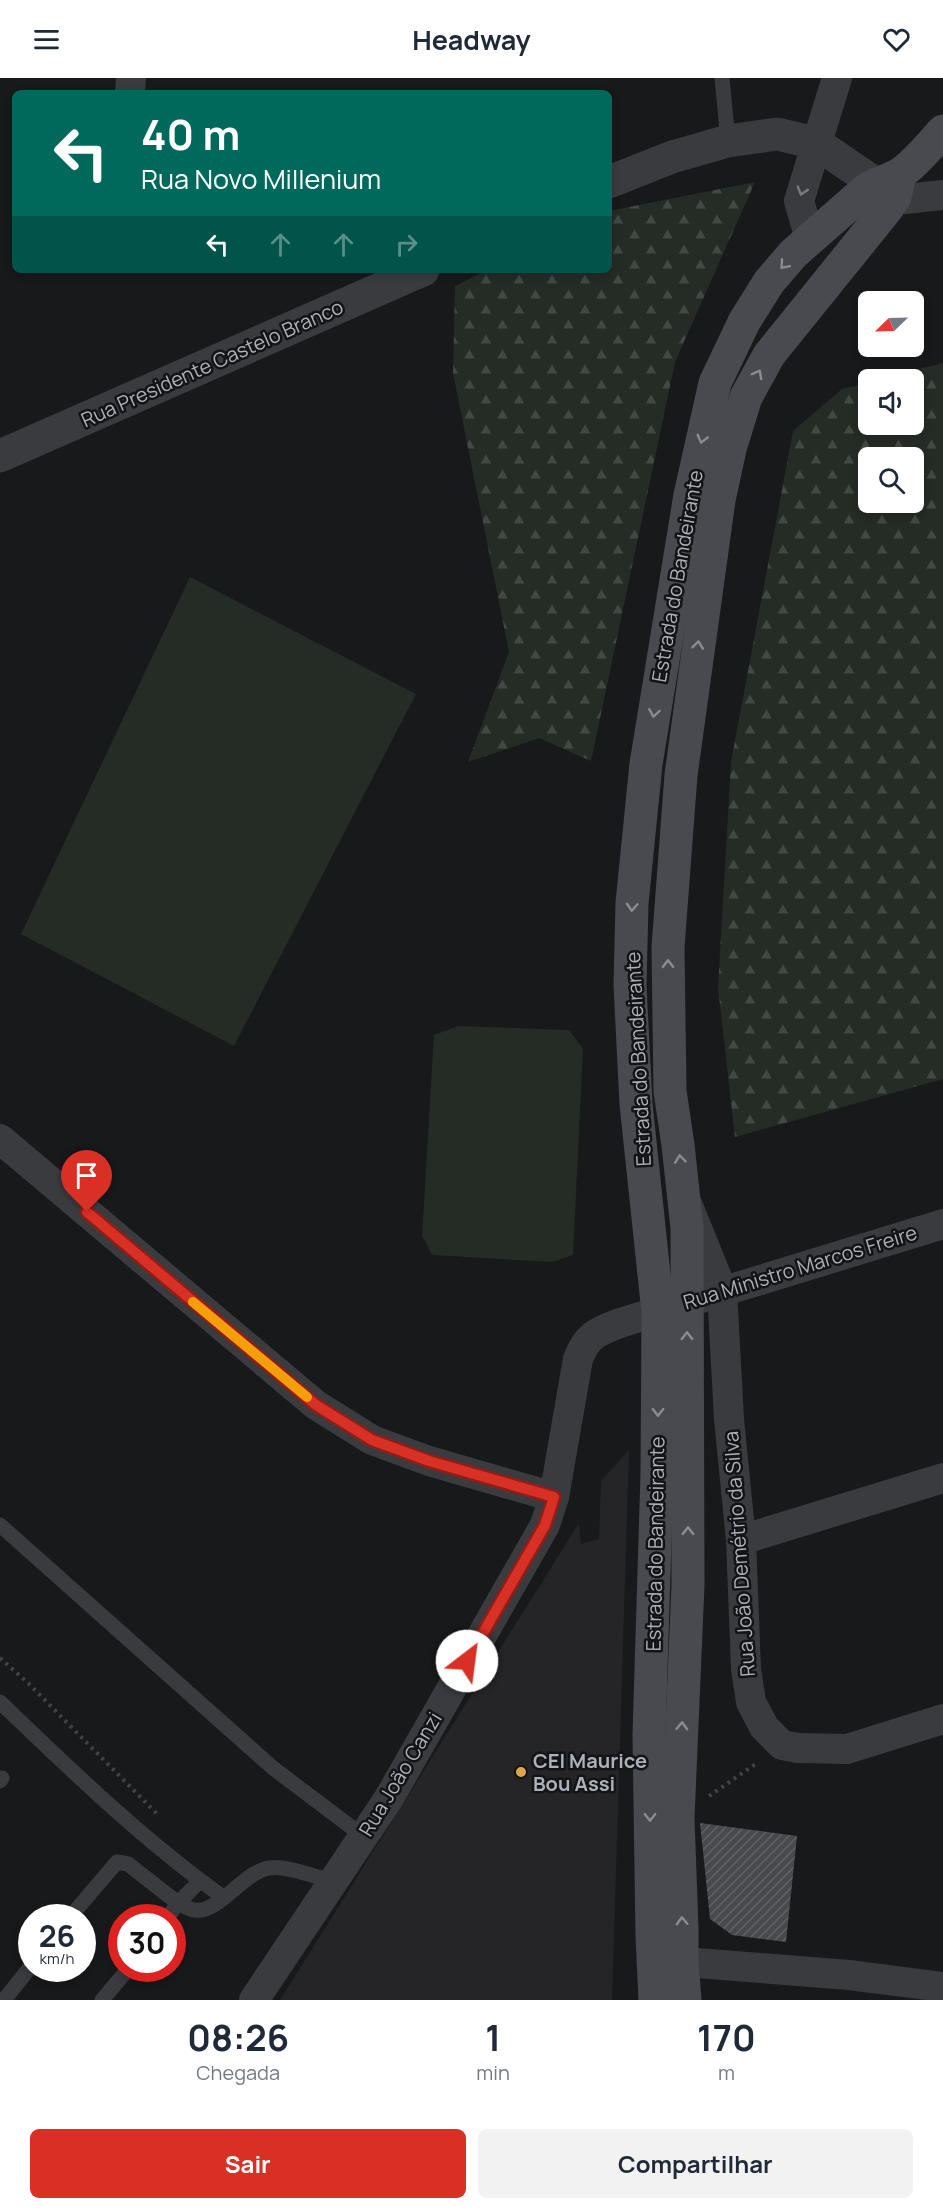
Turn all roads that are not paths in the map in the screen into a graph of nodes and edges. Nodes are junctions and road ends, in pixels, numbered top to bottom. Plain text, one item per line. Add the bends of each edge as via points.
1 (723, 78) edge
2 (837, 78) edge
3 (943, 131) edge
4 (728, 141) junction
5 (816, 143) junction
6 (612, 181) edge
7 (890, 185) junction
8 (943, 195) edge
9 (810, 239) junction
10 (416, 273) edge
11 (0, 456) edge
12 (0, 1139) edge
13 (684, 1195) junction
14 (943, 1224) edge
15 (722, 1290) junction
16 (672, 1306) junction
17 (943, 1478) edge
18 (554, 1497) junction
19 (0, 1525) edge
20 (741, 1539) junction
21 (0, 1702) edge
22 (943, 1719) edge
23 (363, 1836) junction
24 (201, 1881) junction
25 (332, 1881) junction
26 (223, 1897) junction
27 (178, 1903) junction
28 (81, 1904) edge
29 (667, 1960) junction
30 (18, 1982) edge
31 (117, 1982) edge
32 (850, 1987) edge
33 (943, 1987) edge
34 (4, 2000) edge
35 (102, 2000) edge
36 (254, 2000) edge
37 (655, 2000) edge
38 (685, 2000) edge

1 - 4 lane
2 - 5 street
3 - 7 main road
4 - 5 street via 777,134
4 - 6 street via 672,157
5 - 7 street
5 -> 9 street via 798,201
7 - 8 street via 904,199
7 - 9 main road, Estrada do Bandeirante
13 -> 7 main road, Estrada do Bandeirante via 670,1091 668,948 681,775 710,556 729,449 746,397 769,355
9 -> 16 main road, Estrada do Bandeirante via 769,282 744,321 715,383 690,495 646,764 632,903 630,985 636,1104
10 - 11 street, Rua Presidente Castelo Branco
12 - 18 street via 316,1405 372,1440 429,1461
13 - 15 street, Rua João Demétrio da Silva
13 - 16 main road, Estrada do Bandeirante via 687,1228
14 - 15 street, Rua Ministro Marcos Freire
15 - 16 street, Rua Ministro Marcos Freire
15 - 20 street, Rua João Demétrio da Silva
16 - 18 street, Rua João Canzi via 596,1332 584,1343
16 -> 29 main road, Estrada do Bandeirante via 657,1473 649,1736
29 -> 16 main road, Estrada do Bandeirante via 682,1929 678,1818 688,1585
17 - 20 street
18 - 23 street, Rua João Canzi via 545,1525 389,1798
19 - 23 lane via 273,1768
20 - 22 street, Rua João Demétrio da Silva via 751,1702 764,1727 783,1745 847,1749
21 - 24 lane via 84,1782
23 - 25 street, Rua João Canzi
24 - 26 lane
24 - 27 lane
25 - 26 lane via 277,1867 266,1868 247,1877
25 - 36 street, Rua João Canzi
26 - 27 lane via 195,1911
27 - 28 lane via 128,1864 117,1862
29 - 32 street
29 - 37 main road, Estrada do Bandeirante
29 - 38 main road, Estrada do Bandeirante
30 - 34 lane
31 - 35 lane
32 - 33 street

